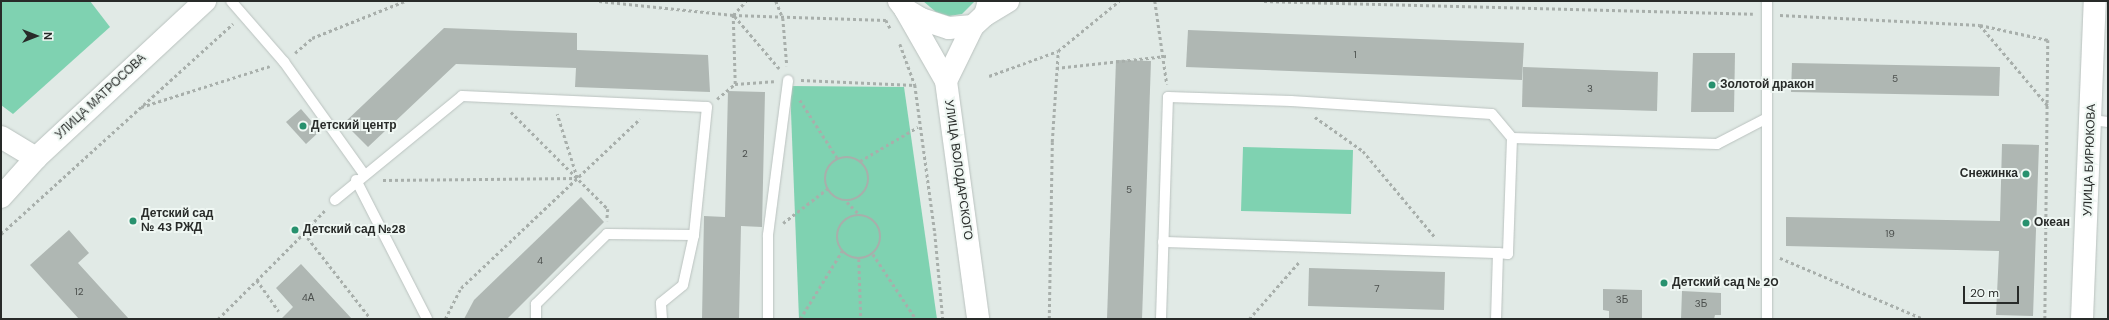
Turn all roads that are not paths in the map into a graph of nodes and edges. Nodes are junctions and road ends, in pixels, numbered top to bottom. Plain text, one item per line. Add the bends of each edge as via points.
1 (205, 1) edge
2 (231, 1) edge
3 (1008, 1) edge
4 (1767, 1) edge
5 (2095, 1) edge
6 (898, 4) edge
7 (982, 14) edge
8 (788, 80) road end
9 (946, 81) junction
10 (1765, 119) junction
11 (2100, 121) edge
12 (1, 137) edge
13 (1512, 138) junction
14 (36, 158) junction
15 (360, 177) junction
16 (1, 197) edge
17 (335, 200) road end
18 (694, 234) junction
19 (1163, 242) junction
20 (1498, 253) junction
21 (427, 319) edge
22 (536, 319) edge
23 (662, 319) edge
24 (768, 319) edge
25 (978, 319) edge
26 (1161, 319) edge
27 (1496, 319) edge
28 (1767, 319) edge
29 (2082, 319) edge

1 - 14 street, УЛИЦА МАТРОСОВА
2 - 15 lane via 284,62
3 - 7 street
4 - 10 lane
5 - 11 street, УЛИЦА БИРЮКОВА
6 - 7 street via 921,19 949,28
6 - 9 street
7 - 9 street
8 - 24 lane via 768,235
9 - 25 street, УЛИЦА ВОЛОДАРСКОГО
10 - 13 lane via 1717,144
10 - 28 lane
11 - 29 street, УЛИЦА БИРЮКОВА
12 - 14 street
13 - 19 lane via 1492,114 1291,101 1168,97
13 - 20 lane via 1508,254
14 - 16 street, УЛИЦА МАТРОСОВА
15 - 17 lane
15 - 18 lane via 462,96 707,107
15 - 21 lane
18 - 22 lane via 607,234 536,304
18 - 23 lane via 683,286 661,303
19 - 20 lane
19 - 26 lane
20 - 27 lane

